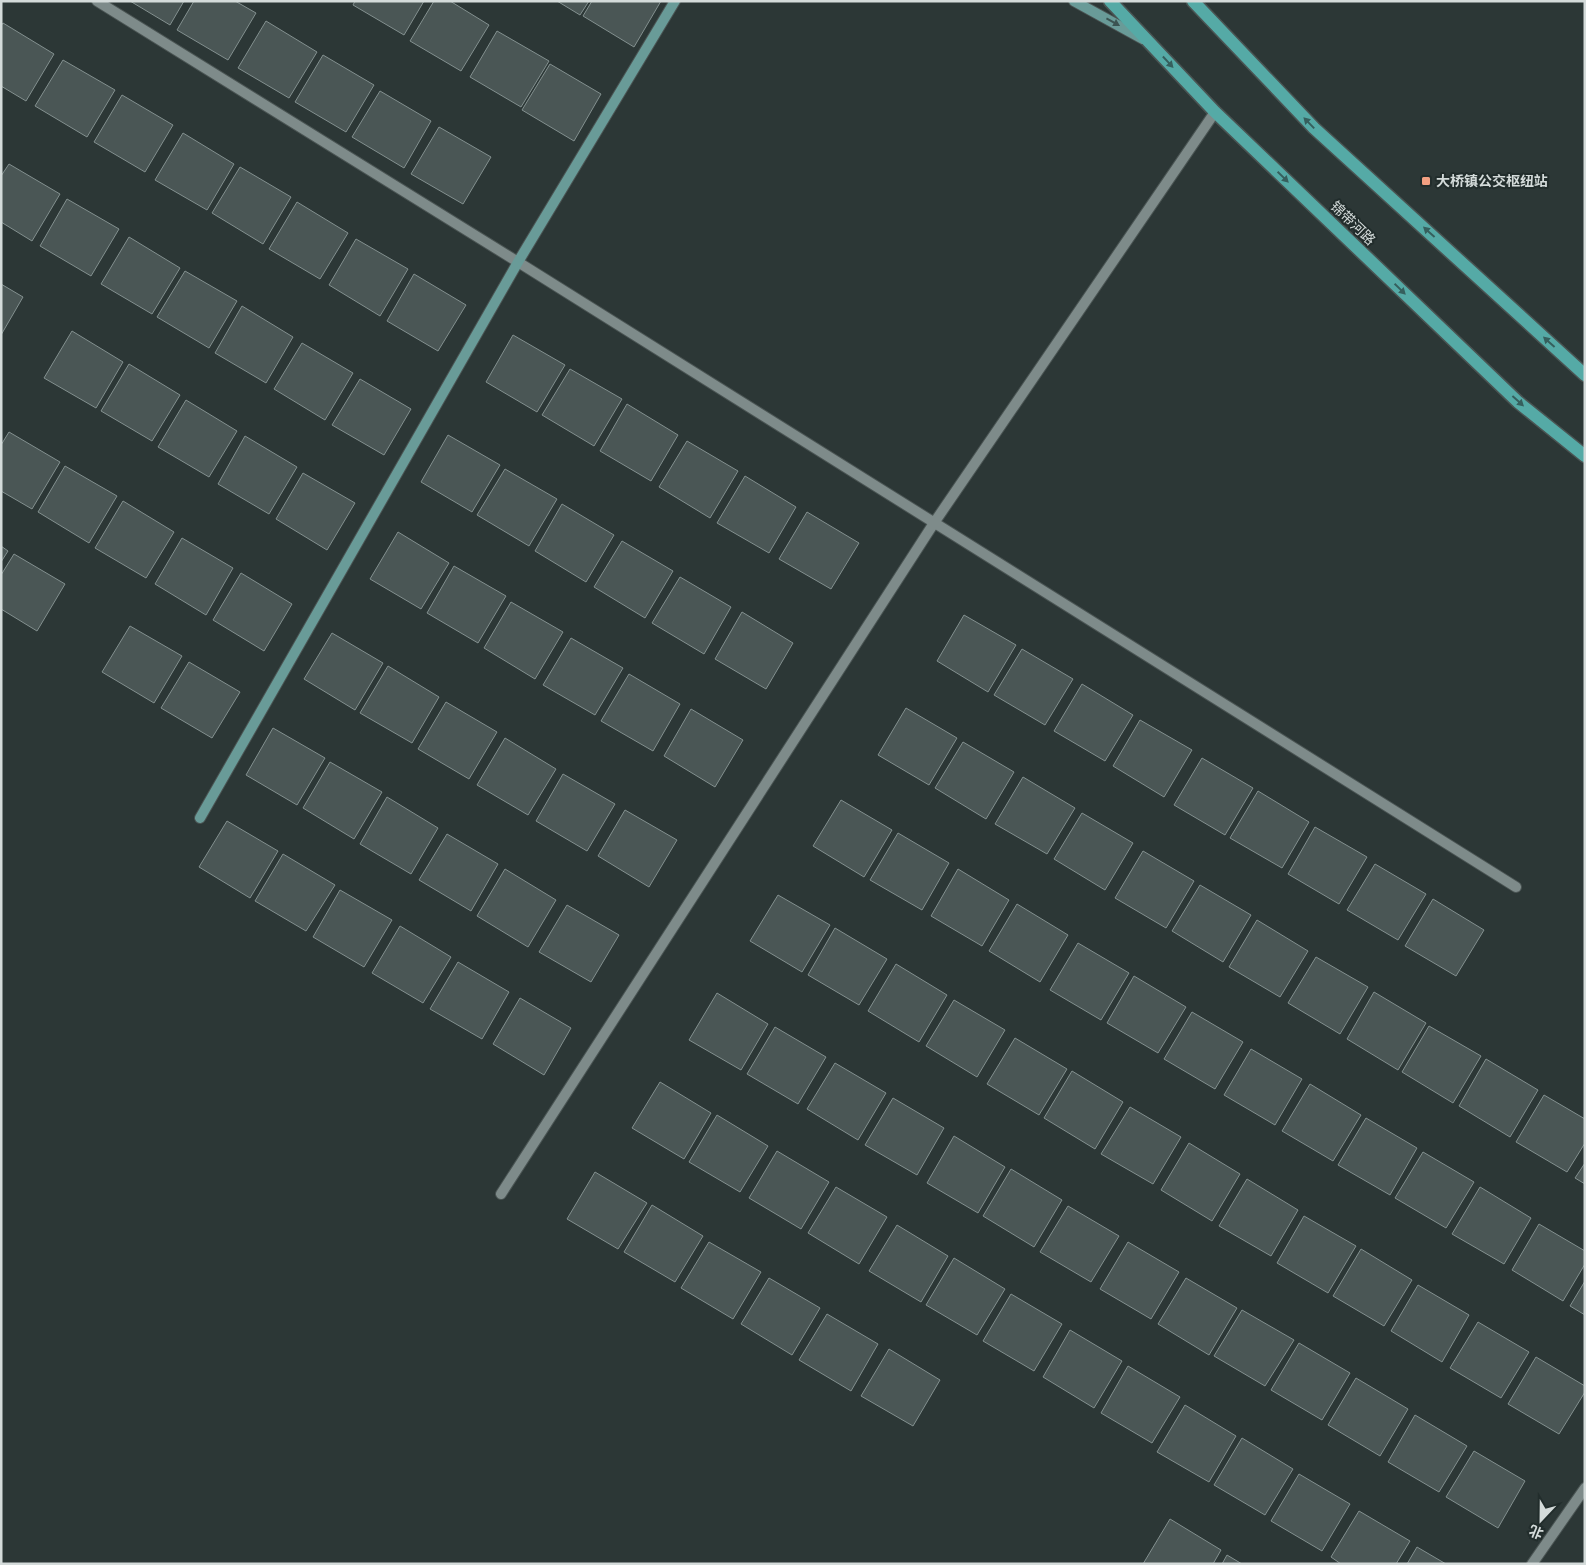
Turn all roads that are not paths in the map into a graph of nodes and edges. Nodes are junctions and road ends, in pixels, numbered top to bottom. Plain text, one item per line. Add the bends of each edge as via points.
1 (97, 1) edge
2 (675, 1) edge
3 (1074, 1) edge
4 (1110, 1) edge
5 (1193, 1) edge
6 (1152, 44) junction
7 (1215, 112) junction
8 (518, 262) junction
9 (1585, 375) edge
10 (1585, 456) edge
11 (934, 523) junction
12 (200, 818) dead end
13 (1516, 887) dead end
14 (501, 1194) dead end
15 (1585, 1488) edge
16 (1532, 1564) edge

1 - 8 street
2 - 8 street
3 -> 6 street
4 - 6 main road, 锦带河路
9 -> 5 main road via 1314,128
6 -> 7 main road, 锦带河路
7 -> 10 main road, 锦带河路 via 1518,402
7 - 11 street
8 - 11 street
8 - 12 street
11 - 13 street
11 - 14 street
15 - 16 street

